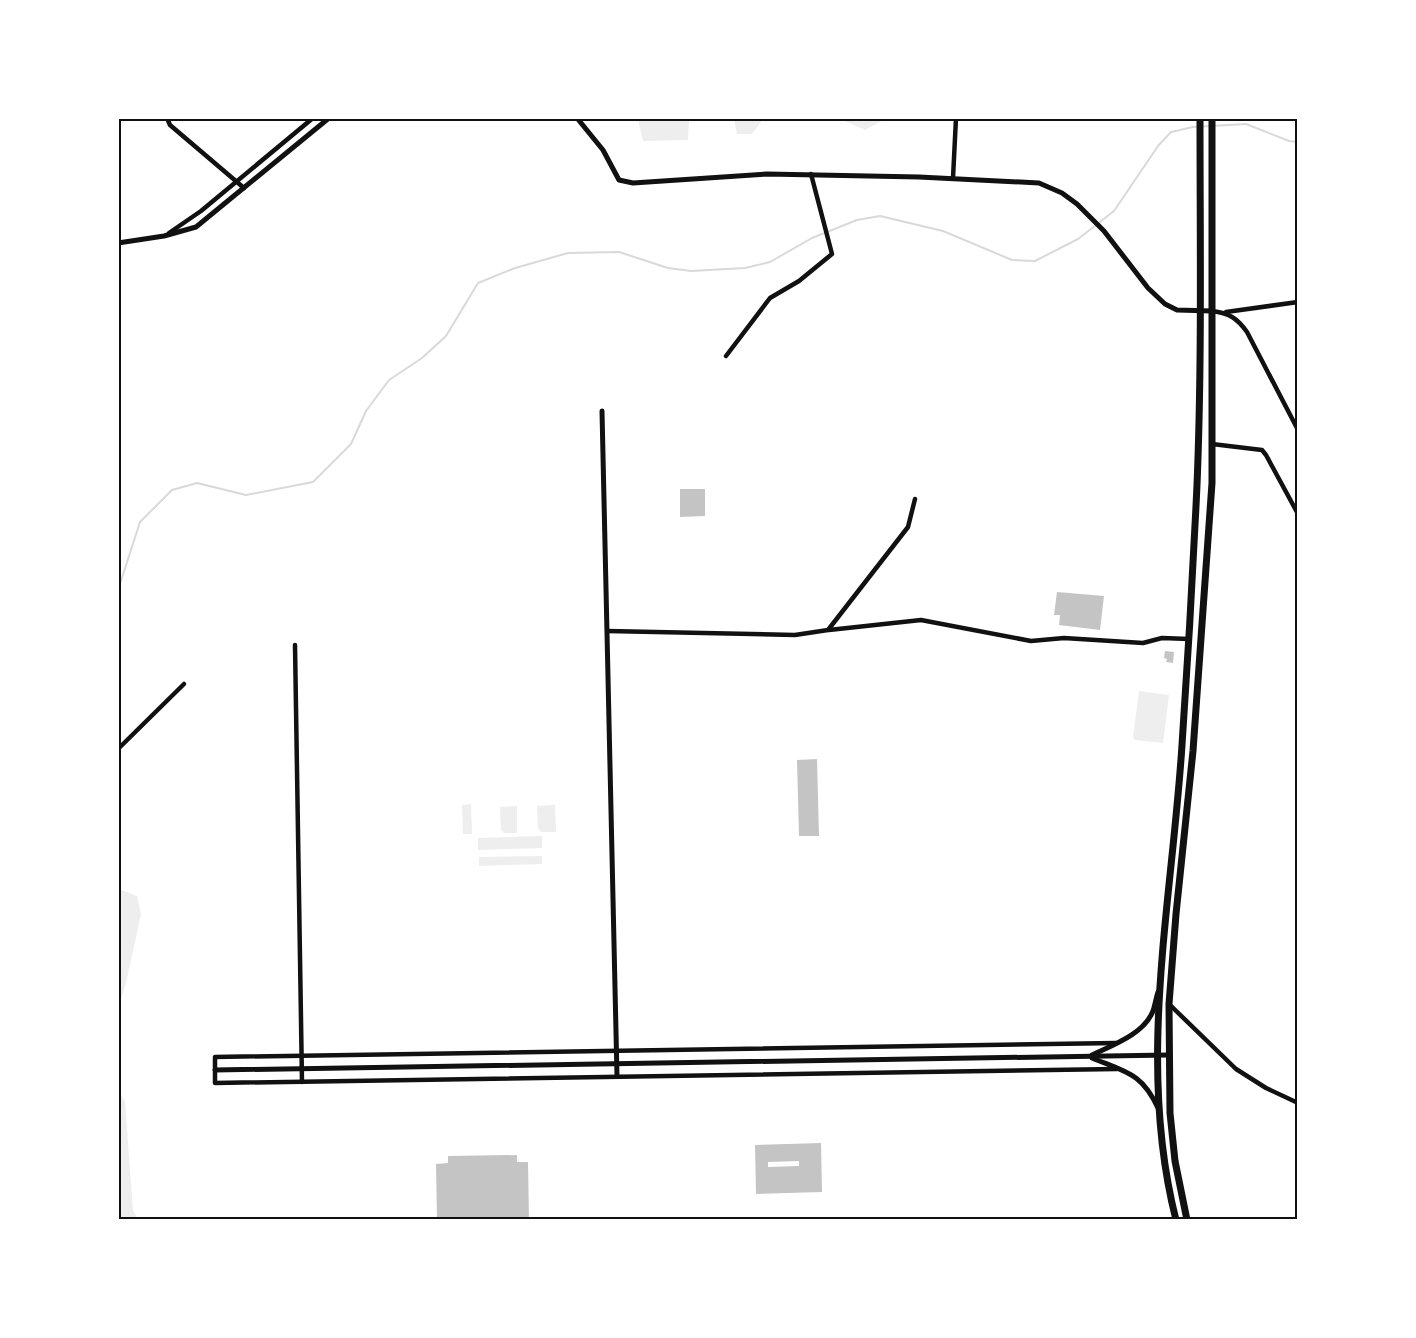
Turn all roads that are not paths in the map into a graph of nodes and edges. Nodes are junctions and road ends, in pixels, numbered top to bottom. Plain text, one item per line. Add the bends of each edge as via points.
1 (167, 118) edge
2 (314, 118) edge
3 (329, 118) edge
4 (577, 118) edge
5 (956, 118) edge
6 (1200, 118) edge
7 (1212, 118) edge
8 (811, 174) junction
9 (953, 178) junction
10 (237, 182) junction
11 (244, 188) junction
12 (164, 236) junction
13 (118, 243) edge
14 (1298, 302) edge
15 (1200, 310) junction
16 (1212, 310) junction
17 (1226, 312) junction
18 (726, 356) dead end
19 (602, 411) dead end
20 (1298, 430) edge
21 (1212, 444) junction
22 (915, 499) dead end
23 (1298, 514) edge
24 (828, 630) junction
25 (607, 631) junction
26 (1189, 639) junction
27 (295, 645) dead end
28 (184, 684) dead end
29 (118, 748) edge
30 (1159, 988) junction
31 (1169, 1004) junction
32 (1118, 1043) junction
33 (616, 1051) junction
34 (1168, 1055) junction
35 (301, 1056) junction
36 (1158, 1056) junction
37 (1088, 1057) junction
38 (616, 1064) junction
39 (301, 1069) junction
40 (1119, 1069) junction
41 (215, 1070) junction
42 (617, 1076) junction
43 (302, 1082) junction
44 (1298, 1103) edge
45 (1160, 1113) junction
46 (1176, 1220) edge
47 (1187, 1220) edge

1 - 10 street via 170,125
2 - 10 street
3 - 11 street
4 - 8 street via 603,150 619,180 626,182
5 - 9 street
6 - 15 main road
7 - 16 main road
8 - 9 street
8 - 18 street via 832,254 770,298
9 - 15 street via 1039,183 1062,193 1104,231 1165,304 1177,310
10 - 11 street
10 - 12 street
11 - 12 street via 196,227
12 - 13 street
14 - 17 street
15 - 16 street
15 - 26 main road
16 - 17 street
16 - 21 main road
17 - 20 street via 1238,319 1247,332
19 - 25 street
21 - 23 street via 1262,450
21 - 31 main road via 1193,751
22 - 24 street via 908,527
24 - 25 street via 795,635
24 - 26 street via 921,620 1031,641 1065,638 1143,643 1162,638
25 - 33 street
26 - 30 main road
27 - 35 street
28 - 29 street
30 - 32 street via 1152,1013 1143,1025
30 - 36 main road
31 - 34 main road
31 - 44 street via 1227,1062
32 - 33 street
32 - 37 street
33 - 35 street
33 - 38 street
34 - 36 street
34 - 47 main road via 1175,1161
35 - 39 street
35 - 41 street via 215,1057
36 - 37 street
36 - 45 main road
37 - 38 street
37 - 40 street
38 - 39 street
38 - 42 street
39 - 41 street
39 - 43 street
40 - 42 street
40 - 45 street via 1142,1081
41 - 43 street via 215,1083
42 - 43 street
45 - 46 main road

